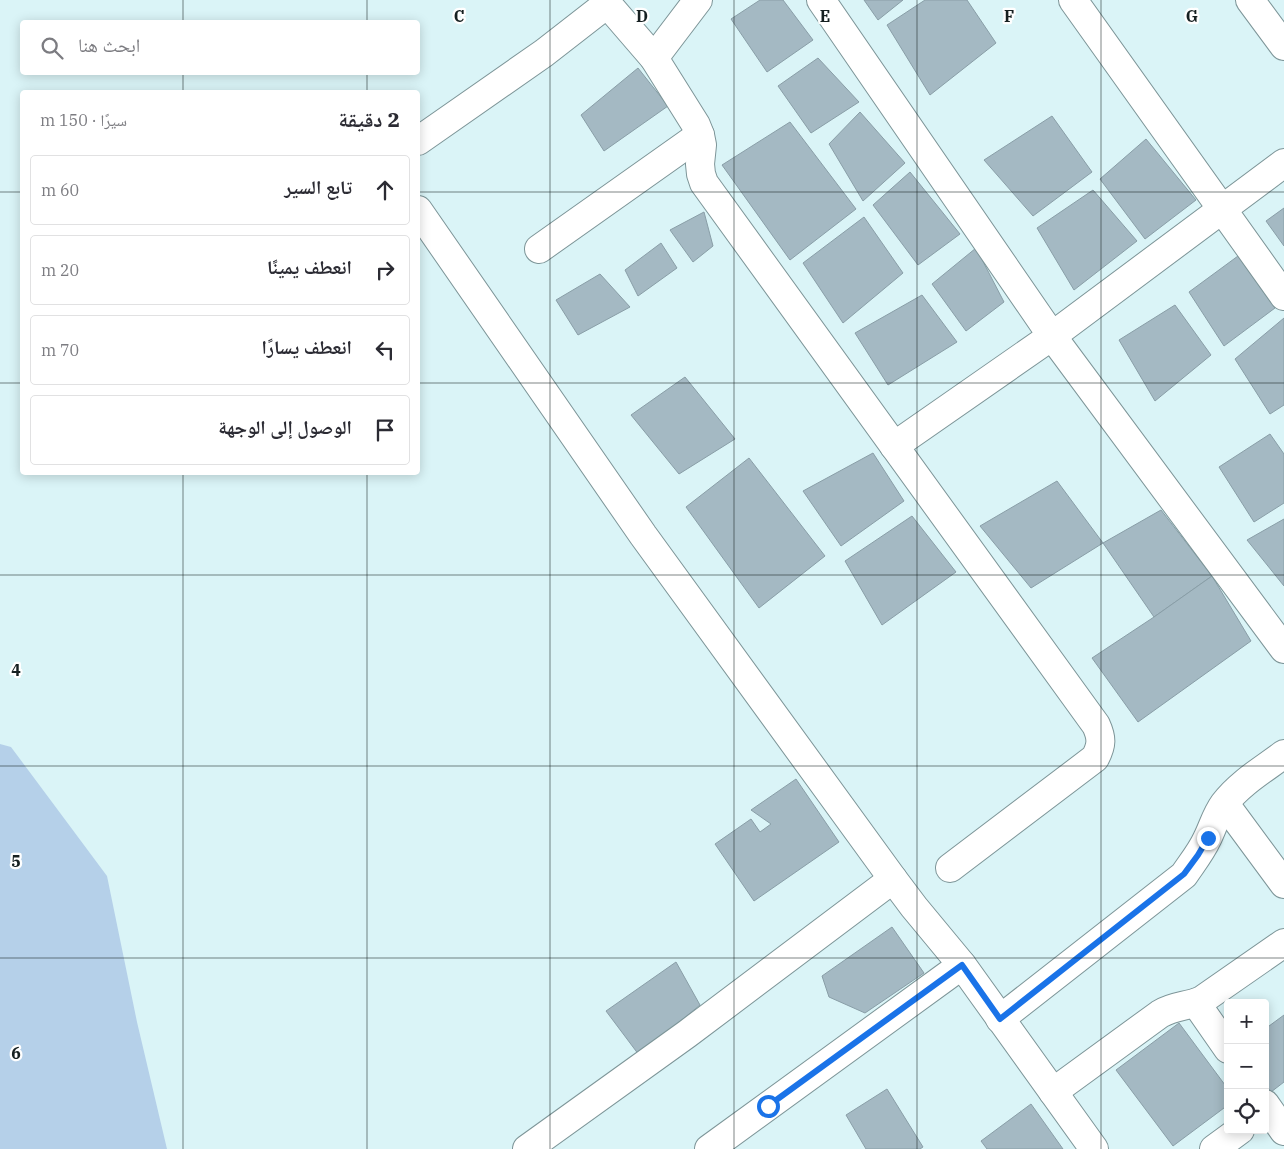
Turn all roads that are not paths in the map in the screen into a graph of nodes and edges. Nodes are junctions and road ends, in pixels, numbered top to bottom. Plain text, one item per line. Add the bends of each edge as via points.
1 (698, 0) edge
2 (821, 0) edge
3 (1073, 0) edge
4 (1250, 0) edge
5 (606, 2) edge
6 (1284, 46) edge
7 (654, 58) junction
8 (700, 135) junction
9 (420, 140) edge
10 (1284, 163) edge
11 (1222, 209) junction
12 (420, 213) edge
13 (539, 248) dead end
14 (1284, 296) edge
15 (1052, 336) junction
16 (894, 446) junction
17 (1284, 649) edge
18 (1284, 754) edge
19 (1224, 804) junction
20 (950, 868) dead end
21 (893, 880) junction
22 (1284, 884) edge
23 (1284, 943) edge
24 (962, 965) junction
25 (1196, 1003) junction
26 (1000, 1019) junction
27 (1225, 1044) edge
28 (1053, 1092) junction
29 (1235, 1134) edge
30 (720, 1146) edge
31 (527, 1149) edge
32 (1094, 1149) edge
33 (1214, 1149) edge

1 - 7 street
2 - 15 street
3 - 11 street
4 - 6 street
5 - 7 street
5 - 9 street via 544,52
7 - 8 street
8 - 13 street
8 - 16 street via 704,183
10 - 11 street
11 - 14 street
11 - 15 street
12 - 21 street via 643,535
15 - 16 street
15 - 17 street
16 - 20 street via 1101,736 1095,758
18 - 19 street
19 - 22 street
19 - 26 street via 1208,838 1184,874
21 - 24 street
21 - 31 street
23 - 25 street
24 - 26 street
24 - 30 street
25 - 27 street
25 - 28 street via 1174,1007 1160,1014
26 - 28 street
28 - 32 street
29 - 33 street

